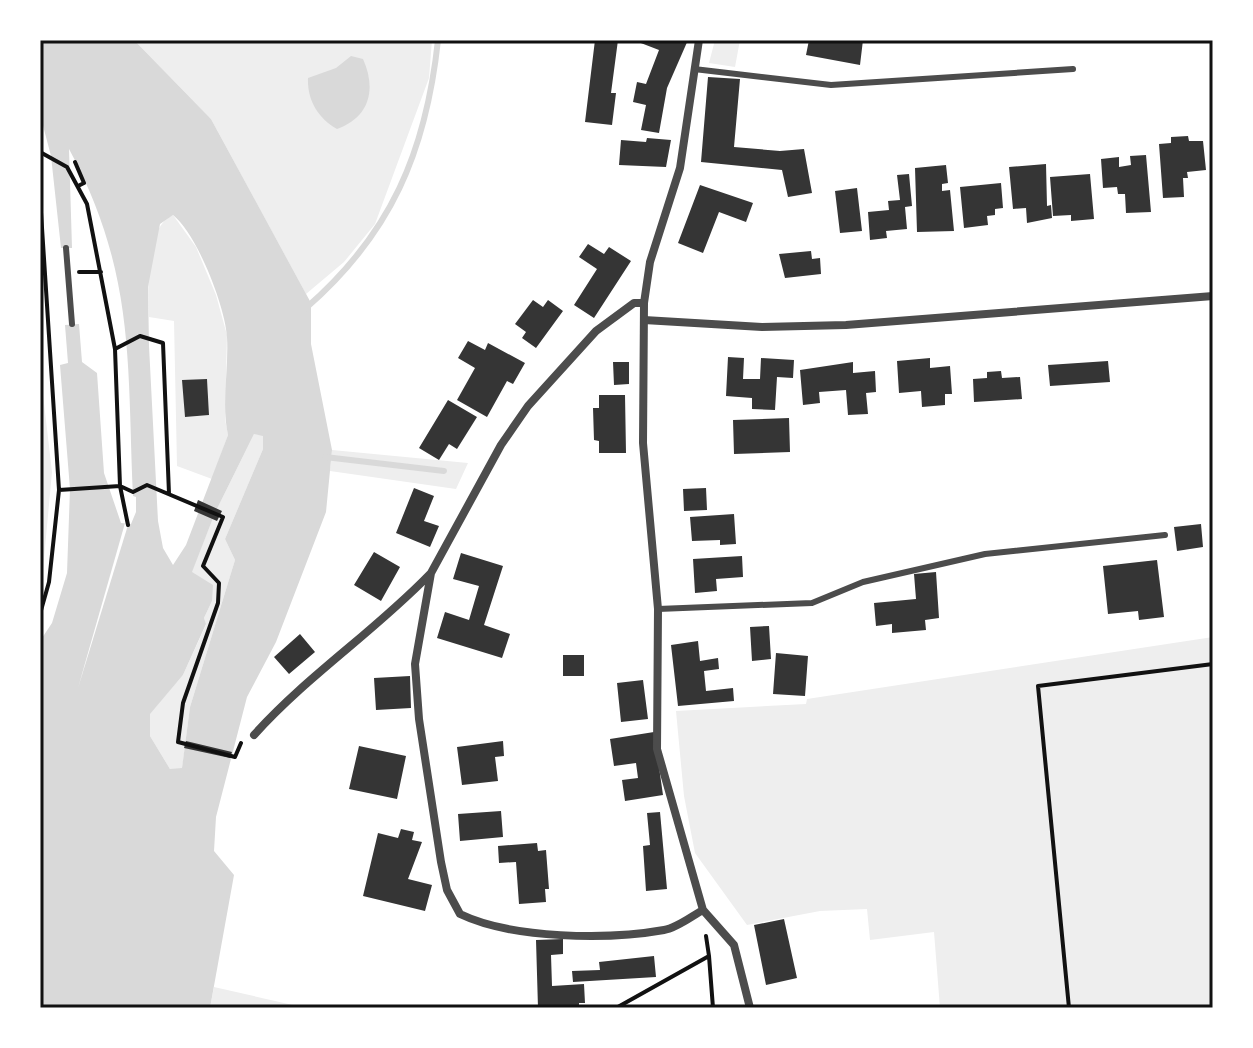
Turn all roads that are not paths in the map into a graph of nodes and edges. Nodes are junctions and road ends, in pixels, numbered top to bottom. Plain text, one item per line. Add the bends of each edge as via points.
1 (699, 40) edge
2 (694, 69) junction
3 (1073, 69) dead end
4 (66, 248) dead end
5 (1213, 296) edge
6 (644, 303) junction
7 (644, 320) junction
8 (72, 324) dead end
9 (1165, 535) dead end
10 (431, 573) junction
11 (658, 609) junction
12 (254, 735) road end
13 (703, 910) junction
14 (750, 1008) edge

1 - 2 street
2 - 3 lane via 831,85
2 - 6 street via 680,168 650,262
4 - 8 lane
5 - 7 street via 846,325 762,327
6 - 7 street
6 - 10 street via 634,303 596,331 528,406
7 - 11 street via 643,443
9 - 11 lane via 985,554 863,582 812,603
10 - 12 street via 384,621 287,698
10 - 13 street via 415,664 419,719 441,862 460,914 521,930 590,935 668,930
11 - 13 street via 657,749
13 - 14 street via 734,945

